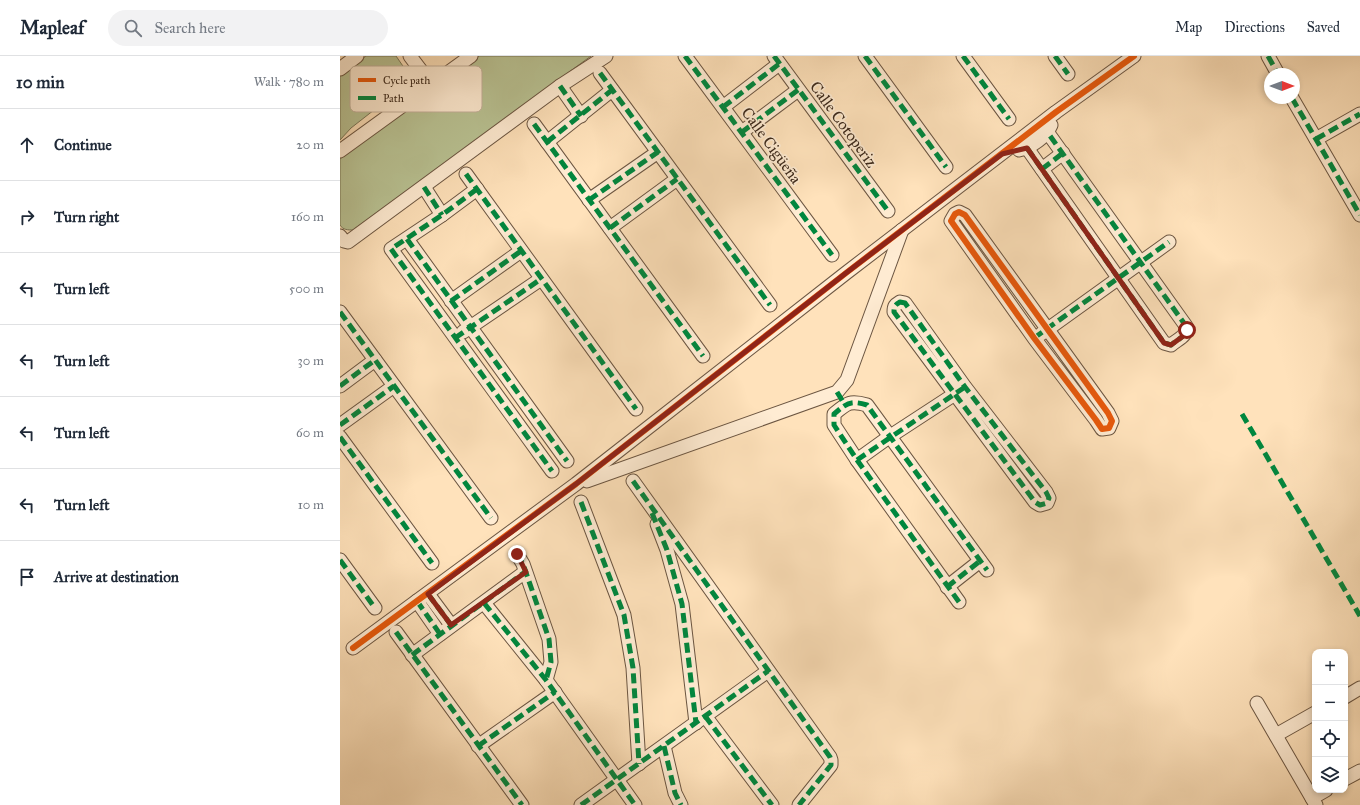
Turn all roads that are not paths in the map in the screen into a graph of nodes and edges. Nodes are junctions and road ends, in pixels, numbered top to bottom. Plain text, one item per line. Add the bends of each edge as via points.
1 (357, 56) edge
2 (410, 56) edge
3 (472, 56) edge
4 (606, 56) edge
5 (685, 56) edge
6 (865, 56) edge
7 (962, 56) edge
8 (1055, 56) edge
9 (1134, 56) edge
10 (1268, 56) edge
11 (777, 60) edge
12 (418, 66) edge
13 (458, 66) edge
14 (340, 68) edge
15 (1275, 68) edge
16 (600, 73) dead end
17 (1068, 74) dead end
18 (560, 86) junction
19 (612, 90) junction
20 (798, 90) junction
21 (1296, 104) edge
22 (723, 107) junction
23 (394, 112) edge
24 (1056, 112) junction
25 (1360, 114) edge
26 (581, 116) junction
27 (1008, 119) dead end
28 (534, 124) dead end
29 (742, 132) junction
30 (1048, 133) junction
31 (1316, 139) junction
32 (547, 142) junction
33 (1027, 148) junction
34 (340, 151) edge
35 (658, 152) junction
36 (1063, 153) junction
37 (1002, 154) junction
38 (946, 167) dead end
39 (1042, 169) junction
40 (466, 174) dead end
41 (677, 179) junction
42 (424, 187) junction
43 (477, 189) junction
44 (589, 200) junction
45 (888, 211) dead end
46 (442, 215) junction
47 (1360, 215) edge
48 (610, 228) junction
49 (902, 230) junction
50 (340, 236) edge
51 (407, 238) junction
52 (1169, 242) dead end
53 (521, 251) junction
54 (832, 255) dead end
55 (1141, 262) junction
56 (1118, 278) junction
57 (541, 279) junction
58 (452, 301) junction
59 (770, 305) dead end
60 (340, 312) edge
61 (471, 327) junction
62 (1047, 329) junction
63 (455, 338) junction
64 (1034, 338) junction
65 (703, 356) dead end
66 (375, 360) junction
67 (340, 386) edge
68 (394, 386) junction
69 (960, 391) junction
70 (837, 392) junction
71 (845, 405) junction
72 (636, 410) dead end
73 (340, 425) edge
74 (340, 437) edge
75 (889, 437) junction
76 (857, 460) junction
77 (567, 461) dead end
78 (552, 471) dead end
79 (633, 481) dead end
80 (576, 484) junction
81 (647, 501) junction
82 (581, 502) dead end
83 (491, 518) dead end
84 (517, 554) dead end
85 (340, 560) edge
86 (432, 563) dead end
87 (526, 572) junction
88 (947, 586) junction
89 (428, 594) junction
90 (417, 601) junction
91 (959, 602) dead end
92 (484, 603) junction
93 (375, 608) dead end
94 (451, 625) junction
95 (396, 632) dead end
96 (440, 634) junction
97 (353, 648) dead end
98 (412, 654) junction
99 (768, 671) junction
100 (546, 680) junction
101 (1360, 688) edge
102 (555, 692) junction
103 (1348, 695) edge
104 (1257, 703) dead end
105 (1312, 715) edge
106 (700, 720) junction
107 (1276, 735) junction
108 (478, 746) junction
109 (664, 746) junction
110 (639, 764) junction
111 (1360, 771) edge
112 (1348, 777) edge
113 (617, 779) junction
114 (1323, 793) edge
115 (1314, 802) edge
116 (522, 805) edge
117 (581, 805) edge
118 (635, 805) edge
119 (681, 805) edge
120 (772, 805) edge
121 (799, 805) edge

1 - 14 street
2 - 12 street
3 - 13 street
4 - 18 street
5 - 22 street, Calle Cigüeña
6 - 38 street
7 - 27 street
8 - 17 street
9 - 24 street
10 - 15 street
11 - 20 street, Calle Cotoperiz
11 - 22 street
16 - 19 street
18 - 26 street
18 - 42 street
19 - 26 street
19 - 35 street
20 - 29 street
20 - 45 street, Calle Cotoperiz
21 - 31 street
22 - 29 street, Calle Cigüeña
23 - 34 street
24 - 30 street
24 - 37 street
25 - 31 street
26 - 32 street
28 - 32 street
29 - 54 street, Calle Cigüeña
30 - 33 street
30 - 36 street
31 - 47 street
32 - 44 street
33 - 37 street
33 - 39 street
35 - 41 street
35 - 44 street
36 - 39 street
36 - 55 street
37 - 49 street
39 - 56 street
40 - 43 street
41 - 48 street
41 - 59 street
42 - 46 street
42 - 50 street via 348,242 344,242
43 - 46 street
43 - 53 street
44 - 48 street
46 - 51 street
48 - 65 street
49 - 70 street via 847,380
49 - 80 street
51 - 58 street
51 - 63 street via 391,249
52 - 55 street
53 - 57 street
53 - 58 street
55 - 56 street
55 - 56 street via 1186,326 1186,334 1171,345 1164,343
56 - 62 street
57 - 61 street
57 - 72 street
58 - 61 street
60 - 66 street
61 - 63 street
61 - 77 street
62 - 64 street
62 - 64 street via 1108,413 1112,421 1109,428 1102,429
62 - 64 street via 965,215 959,212 955,214 951,221
63 - 78 street
66 - 67 street
66 - 68 street
68 - 73 street
68 - 83 street
69 - 69 street via 905,303 896,304 894,312
69 - 69 street via 1035,502 1040,505 1047,503 1049,498 1046,492
69 - 75 street
70 - 71 street
70 - 80 street
71 - 75 street via 855,401 866,405
71 - 76 street via 834,414 834,425
74 - 86 street
75 - 76 street
75 - 88 street via 983,566
76 - 88 street
79 - 81 street
80 - 89 street
81 - 99 street
81 - 106 street via 668,550 682,604
82 - 110 street via 624,615 633,668
84 - 87 street
85 - 93 street
87 - 92 street
87 - 100 street via 549,639 551,662
88 - 91 street
89 - 90 street
89 - 94 street
90 - 96 street
90 - 97 street
92 - 94 street
92 - 100 street
94 - 96 street
95 - 98 street
96 - 98 street
98 - 108 street
99 - 106 street
99 - 121 street via 831,760 831,765
100 - 102 street
101 - 103 street
102 - 108 street
102 - 113 street
104 - 107 street
105 - 107 street
106 - 109 street
106 - 120 street
107 - 115 street
108 - 116 street
109 - 110 street
109 - 119 street via 675,794
110 - 113 street
111 - 112 street
113 - 117 street
113 - 118 street
114 - 115 street

